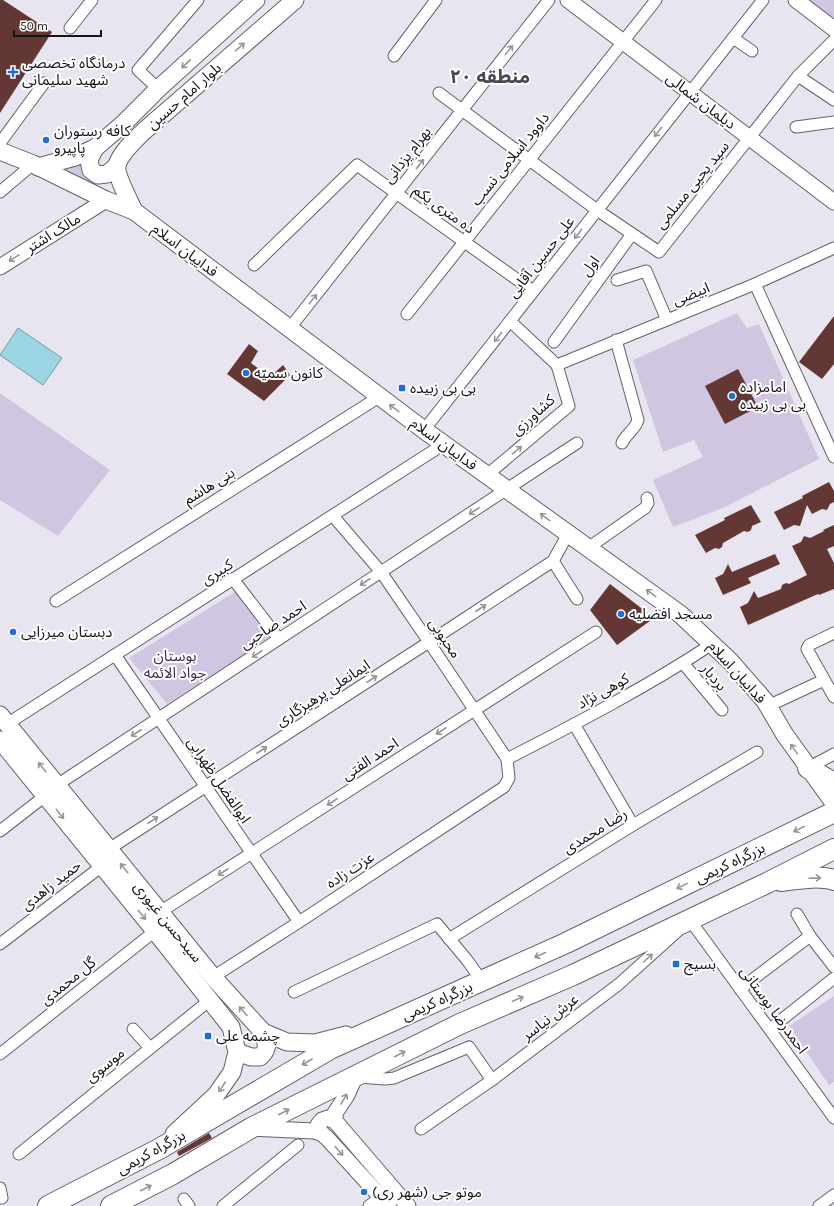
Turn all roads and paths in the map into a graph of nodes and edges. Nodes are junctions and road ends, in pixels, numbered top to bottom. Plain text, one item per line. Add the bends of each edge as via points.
1 (92, 0) edge
2 (198, 0) edge
3 (256, 0) edge
4 (295, 0) edge
5 (436, 0) edge
6 (549, 0) edge
7 (568, 0) edge
8 (656, 0) edge
9 (762, 0) edge
10 (796, 0) edge
11 (70, 28) dead end
12 (834, 29) edge
13 (733, 38) junction
14 (834, 40) edge
15 (623, 42) junction
16 (752, 51) dead end
17 (394, 56) dead end
18 (798, 76) junction
19 (44, 83) dead end
20 (152, 83) dead end
21 (439, 93) dead end
22 (686, 97) junction
23 (834, 100) edge
24 (462, 110) junction
25 (834, 122) edge
26 (796, 126) dead end
27 (750, 138) junction
28 (95, 148) junction
29 (1, 150) edge
30 (529, 160) junction
31 (36, 165) junction
32 (117, 166) junction
33 (0, 192) edge
34 (396, 194) junction
35 (106, 200) junction
36 (834, 202) edge
37 (597, 210) junction
38 (134, 211) junction
39 (632, 234) junction
40 (464, 242) junction
41 (834, 248) edge
42 (254, 266) dead end
43 (0, 267) edge
44 (617, 280) dead end
45 (755, 284) junction
46 (533, 291) junction
47 (406, 314) dead end
48 (667, 320) junction
49 (510, 321) junction
50 (289, 329) junction
51 (616, 340) junction
52 (554, 342) dead end
53 (557, 365) junction
54 (379, 396) junction
55 (424, 430) junction
56 (577, 443) dead end
57 (622, 443) dead end
58 (444, 444) junction
59 (834, 456) edge
60 (487, 475) junction
61 (506, 489) junction
62 (647, 498) dead end
63 (333, 516) junction
64 (568, 534) junction
65 (588, 548) junction
66 (552, 561) junction
67 (381, 572) junction
68 (233, 580) junction
69 (577, 599) dead end
70 (56, 601) dead end
71 (596, 632) dead end
72 (834, 633) edge
73 (279, 639) junction
74 (429, 642) junction
75 (712, 644) junction
76 (115, 655) junction
77 (683, 663) junction
78 (824, 680) junction
79 (834, 697) edge
80 (768, 706) junction
81 (474, 710) junction
82 (722, 710) dead end
83 (159, 718) junction
84 (3, 720) edge
85 (574, 724) junction
86 (0, 740) edge
87 (757, 752) dead end
88 (834, 754) edge
89 (507, 759) junction
90 (808, 768) junction
91 (834, 783) edge
92 (206, 786) junction
93 (504, 787) joint
94 (51, 791) junction
95 (834, 803) edge
96 (834, 812) edge
97 (633, 825) junction
98 (0, 831) edge
99 (108, 849) junction
100 (834, 849) edge
101 (252, 854) junction
102 (102, 866) junction
103 (834, 880) edge
104 (767, 883) junction
105 (160, 912) junction
106 (797, 914) dead end
107 (690, 920) junction
108 (299, 922) junction
109 (155, 930) junction
110 (810, 936) junction
111 (449, 939) junction
112 (566, 943) junction
113 (0, 944) edge
114 (834, 968) edge
115 (573, 975) junction
116 (213, 977) junction
117 (834, 978) edge
118 (482, 981) junction
119 (740, 988) junction
120 (294, 992) dead end
121 (210, 1000) junction
122 (381, 1026) junction
123 (134, 1029) dead end
124 (770, 1029) junction
125 (263, 1032) junction
126 (150, 1048) junction
127 (237, 1052) junction
128 (0, 1054) edge
129 (355, 1077) junction
130 (492, 1080) junction
131 (834, 1118) edge
132 (334, 1121) junction
133 (252, 1128) junction
134 (421, 1129) dead end
135 (321, 1133) junction
136 (298, 1145) dead end
137 (159, 1148) junction
138 (19, 1154) dead end
139 (834, 1195) edge
140 (380, 1203) edge
141 (48, 1206) edge
142 (111, 1206) edge
143 (223, 1206) edge
144 (408, 1206) edge
145 (819, 1206) edge

1 - 11 street
2 - 20 street via 138,70
3 -> 28 main road, بلوار امام حسین
32 -> 4 main road, بلوار امام حسین via 122,155 144,131
5 - 17 street
24 -> 6 street, بهرام یزدانی
7 - 15 main road, دیلمان شمالی
8 - 15 street, داوود اسلامی نسب
9 - 13 street, علی حسین آقایی
10 - 12 main road
13 - 16 street
13 - 22 street, علی حسین آقایی
14 - 18 street, سید یحیی مسلمی
15 - 22 main road, دیلمان شمالی
15 - 30 street, داوود اسلامی نسب
18 - 23 street
18 - 27 street, سید یحیی مسلمی
19 - 29 street
21 - 24 street
22 - 27 main road, دیلمان شمالی
22 -> 37 street, علی حسین آقایی
24 - 30 street
34 -> 24 street, بهرام یزدانی
25 - 26 street
27 - 36 main road, دیلمان شمالی
27 - 39 street, سید یحیی مسلمی via 659,252
28 - 31 main road, بلوار امام حسین via 75,157
28 - 32 main road via 89,160 91,170 98,175 107,174
29 - 31 main road, فداییان اسلام
30 - 37 street
30 - 40 street, داوود اسلامی نسب
31 - 33 street
31 - 35 main road, فداییان اسلام
32 - 38 main road via 121,183
34 - 40 street, ده متری یکم
34 - 42 street, ده متری یکم via 357,165
50 -> 34 street, بهرام یزدانی
35 - 38 main road, فداییان اسلام
35 -> 43 main road, مالک اشتر
37 - 39 street
37 -> 46 street, علی حسین آقایی
38 - 50 main road, فداییان اسلام
39 - 52 street, اول
40 - 46 street, ده متری یکم
40 - 47 street, داوود اسلامی نسب
41 - 45 street, ابیضی
44 - 48 street via 646,271
45 - 48 street, ابیضی
45 - 59 street
46 - 49 street, علی حسین آقایی
48 - 51 street, ابیضی
49 - 53 street
49 -> 55 street, علی حسین آقایی
50 - 54 main road, فداییان اسلام
51 - 53 street, ابیضی
51 - 57 street via 638,420
60 -> 53 street, کشاورزی via 569,406
55 -> 54 main road, فداییان اسلام
54 - 70 street, بنی هاشم
55 - 58 main road, فداییان اسلام
56 - 61 street, احمد صاحبی
58 - 60 main road, فداییان اسلام
58 - 63 street, کبیری
60 - 61 main road, فداییان اسلام
64 -> 61 main road, فداییان اسلام
61 -> 67 street, احمد صاحبی
62 - 65 street via 645,508
63 - 67 street, محبوبی
63 - 68 street, کبیری
64 - 65 main road, فداییان اسلام
64 - 66 street
75 -> 65 main road, فداییان اسلام via 680,614
66 - 69 street
74 -> 66 street, ایمانعلی پرهیزگاری
67 -> 73 street, احمد صاحبی
67 - 74 street, محبوبی
68 - 73 street
68 - 76 street, کبیری
71 - 81 street, احمد الفتی
72 - 78 street via 808,645 807,649
73 -> 83 street, احمد صاحبی
74 - 81 street, محبوبی
92 -> 74 street, ایمانعلی پرهیزگاری
75 - 77 street, کوهی نژاد
75 - 80 main road, فداییان اسلام
76 - 83 street, ابوالفضل ظهرابی
76 - 84 street, کبیری
77 - 82 street, بردبار
77 - 85 street, کوهی نژاد
78 - 79 street
78 - 80 street
90 -> 80 main road, فداییان اسلام via 784,735
81 - 89 street, محبوبی
81 -> 101 street, احمد الفتی
83 - 92 street, ابوالفضل ظهرابی
83 -> 94 street, احمد صاحبی
94 -> 84 main road, سیدحسن غیوری
85 - 89 street, کوهی نژاد
85 - 97 street
86 - 94 main road, سیدحسن غیوری
87 - 97 street, رضا محمدی
88 - 90 street
89 - 93 street, محبوبی via 509,778
90 - 91 highway
90 - 95 main road, فداییان اسلام
99 -> 92 street, ایمانعلی پرهیزگاری
92 - 101 street, ابوالفضل ظهرابی
93 - 108 street, عزت زاده
94 - 98 street, احمد صاحبی
94 - 99 main road, سیدحسن غیوری
94 -> 102 main road, سیدحسن غیوری
96 -> 112 highway, بزرگراه کریمی
97 - 111 street, رضا محمدی
105 -> 99 main road, سیدحسن غیوری
100 - 104 highway, بزرگراه کریمی
101 -> 105 street, احمد الفتی
101 - 108 street, ابوالفضل ظهرابی
102 -> 109 main road, سیدحسن غیوری
102 - 113 street, حمید زاهدی
104 -> 103 highway via 796,879
104 - 107 highway, بزرگراه کریمی
105 - 116 main road, سیدحسن غیوری
106 - 110 street
107 - 115 highway, بزرگراه کریمی
107 - 119 street, احمدرضا بوستانی
130 -> 107 street, عرش نیاسر via 619,984
108 - 116 street, عزت زاده
109 - 121 main road, سیدحسن غیوری
109 - 128 street, گل محمدی
110 - 114 street
110 - 119 street
111 - 118 street
111 - 120 street via 437,924
112 - 115 highway via 572,946 579,957 577,970
112 -> 118 highway, بزرگراه کریمی
129 -> 115 highway, بزرگراه کریمی via 460,1024
125 -> 116 main road, سیدحسن غیوری
117 - 124 street
118 - 122 highway, بزرگراه کریمی
119 - 124 street, احمدرضا بوستانی
121 - 126 street, موسوی
121 - 127 main road, سیدحسن غیوری via 231,1027
122 - 125 main road, سیدحسن غیوری via 315,1043 287,1042
122 -> 137 highway, بزرگراه کریمی via 330,1049
123 - 126 street
124 - 131 street, احمدرضا بوستانی
125 - 127 main road via 267,1045 260,1057 250,1057
126 - 138 street, موسوی
127 -> 137 main road, سیدحسن غیوری via 232,1072 216,1095
129 - 130 street via 394,1078 469,1047
132 -> 129 main road via 335,1113
133 -> 129 highway, بزرگراه کریمی
130 - 134 street, عرش نیاسر
132 - 135 main road via 328,1118 322,1120 318,1126
132 - 144 main road
133 - 135 main road
142 -> 133 highway, بزرگراه کریمی via 173,1174
135 -> 140 main road
136 - 143 street
137 - 141 highway, بزرگراه کریمی
139 - 145 street

